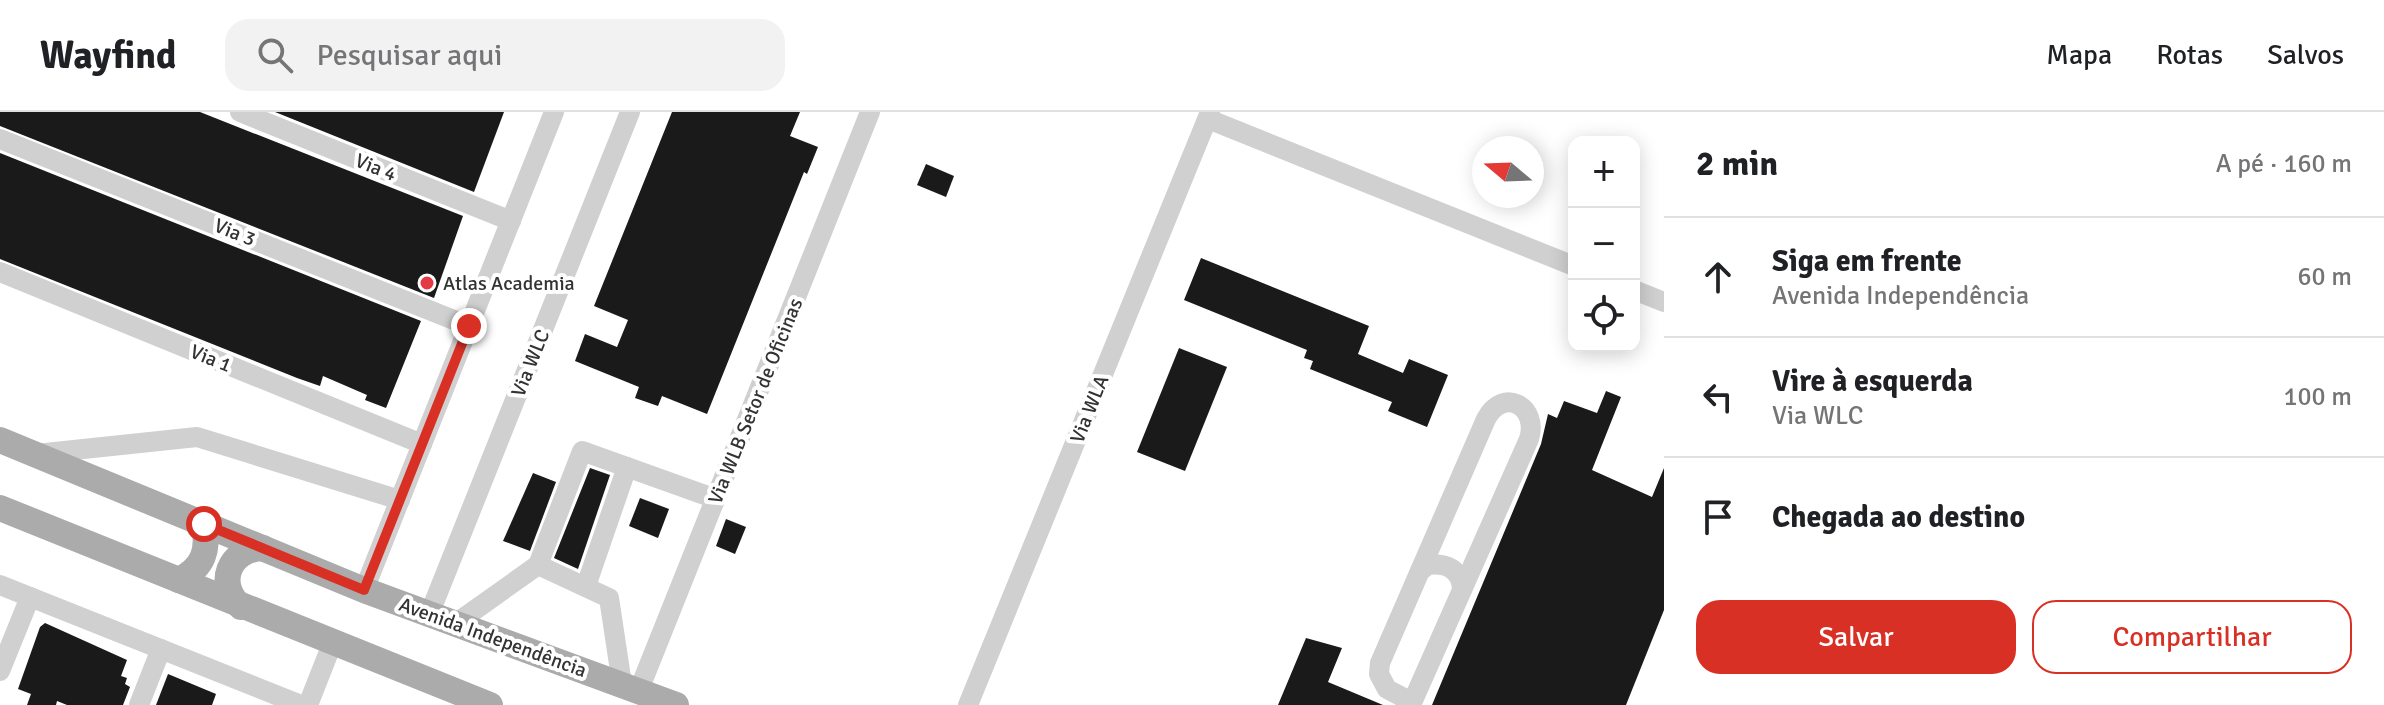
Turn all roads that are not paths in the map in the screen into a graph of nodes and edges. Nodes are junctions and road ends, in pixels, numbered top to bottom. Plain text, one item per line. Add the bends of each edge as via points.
1 (240, 112) edge
2 (630, 112) edge
3 (870, 112) edge
4 (551, 113) edge
5 (1209, 115) edge
6 (0, 139) edge
7 (511, 221) junction
8 (1568, 264) edge
9 (0, 272) edge
10 (1640, 292) edge
11 (1664, 302) edge
12 (469, 326) junction
13 (0, 440) edge
14 (422, 444) junction
15 (36, 454) junction
16 (627, 467) junction
17 (716, 499) junction
18 (400, 500) junction
19 (0, 508) edge
20 (204, 524) junction
21 (263, 548) junction
22 (538, 565) junction
23 (1420, 571) junction
24 (179, 580) junction
25 (0, 585) edge
26 (586, 586) junction
27 (1462, 588) junction
28 (364, 590) junction
29 (30, 597) junction
30 (241, 607) junction
31 (429, 615) junction
32 (455, 624) junction
33 (332, 644) junction
34 (161, 649) junction
35 (0, 671) edge
36 (631, 687) junction
37 (1412, 704) edge
38 (139, 705) edge
39 (301, 705) edge
40 (308, 705) edge
41 (490, 705) edge
42 (676, 705) edge
43 (968, 705) edge

1 - 7 street, Via 4
2 - 31 street, Via WLC
3 - 17 street, Via WLB Setor de Oficinas
4 - 7 street
5 - 8 street
5 - 43 street, Via WLA
6 - 12 street, Via 3
7 - 12 street
9 - 14 street, Via 1
10 - 11 street
12 - 14 street
13 - 15 main road, Avenida Independência
14 - 18 street
15 - 18 street via 197,437
15 - 20 main road, Avenida Independência
16 - 17 street
16 - 22 street via 582,451
16 - 26 street
17 - 36 street, Via WLB Setor de Oficinas
18 - 28 street
19 - 24 main road
20 - 21 main road, Avenida Independência
20 - 24 main road via 206,551 192,573
21 - 28 main road, Avenida Independência
21 - 30 main road via 242,552 228,569 228,590
22 - 26 street
22 - 32 street
23 - 27 street via 1428,565 1449,567
23 - 27 street via 1492,408 1513,403 1526,410 1532,431
23 - 37 street via 1379,674 1387,689
24 - 30 main road
25 - 29 street
26 - 36 street via 603,593 612,606
27 - 37 street
28 - 31 main road, Avenida Independência
29 - 34 street
29 - 35 street
30 - 33 main road
31 - 32 main road, Avenida Independência
32 - 36 main road, Avenida Independência
33 - 40 street
33 - 41 main road
34 - 38 street
34 - 39 street
36 - 42 main road, Avenida Independência

